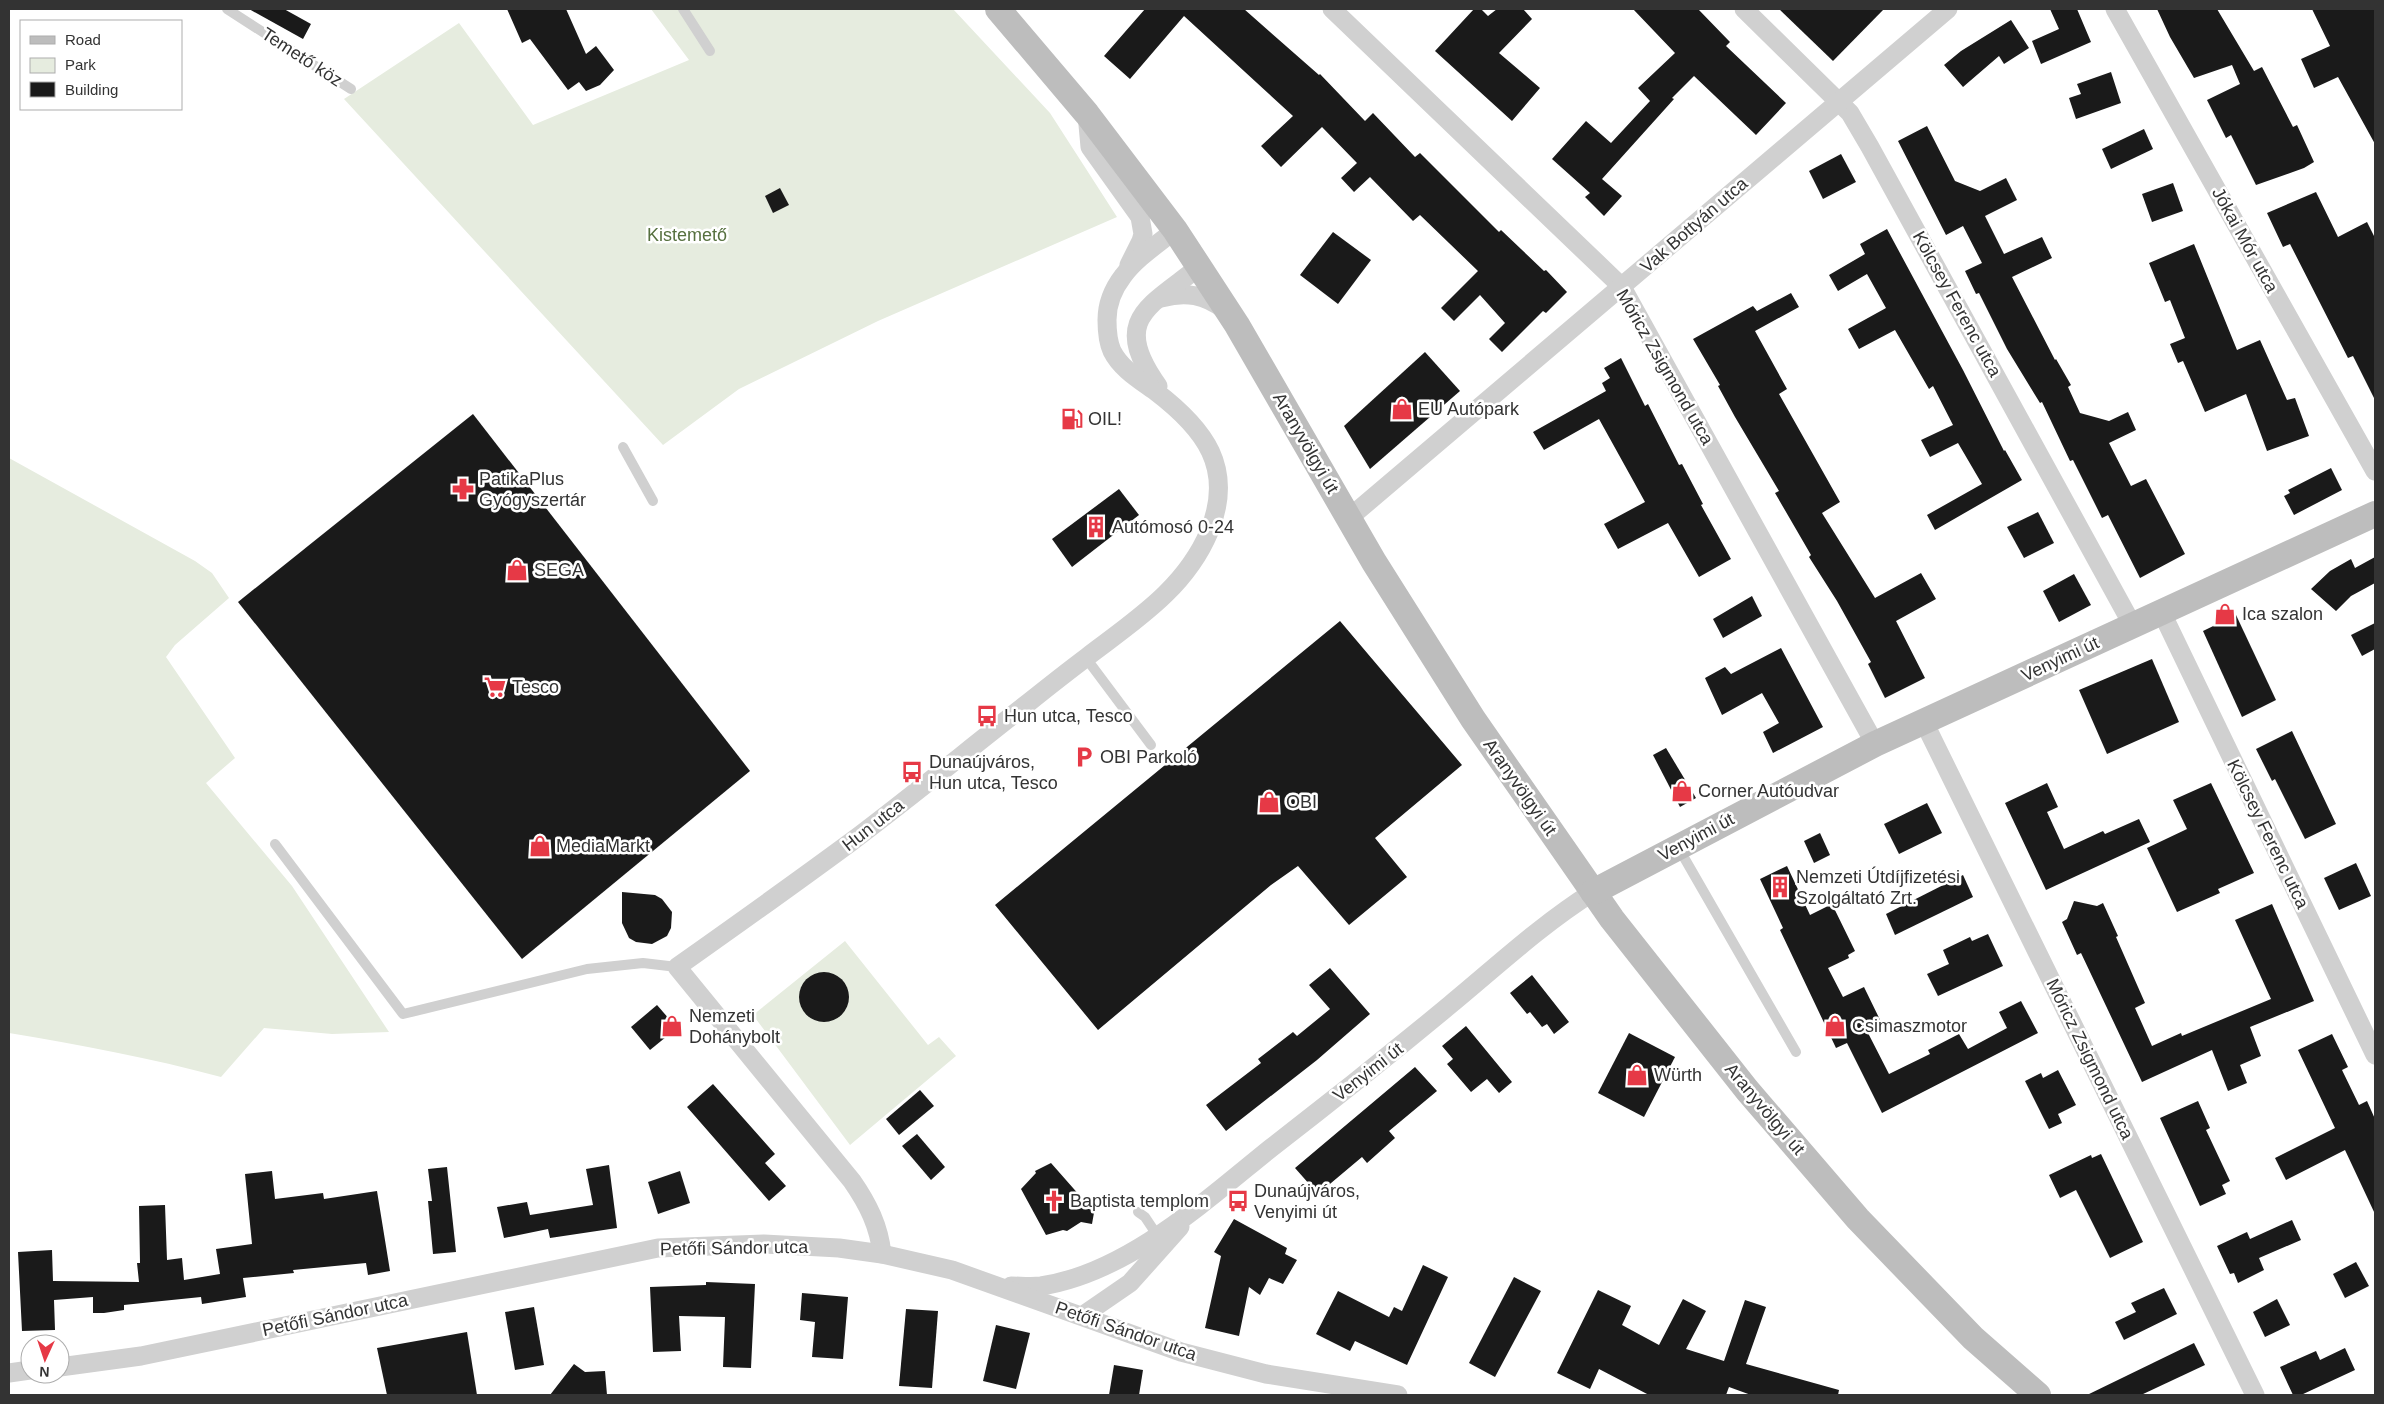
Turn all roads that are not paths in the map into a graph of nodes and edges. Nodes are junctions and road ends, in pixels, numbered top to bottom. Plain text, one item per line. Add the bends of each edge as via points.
1 (227, 9) edge
2 (683, 9) edge
3 (998, 9) edge
4 (1332, 9) edge
5 (1744, 9) edge
6 (1948, 9) edge
7 (2115, 9) edge
8 (710, 51) dead end
9 (351, 88) dead end
10 (1838, 102) junction
11 (1086, 114) junction
12 (1175, 230) junction
13 (1200, 266) junction
14 (1124, 274) junction
15 (1622, 287) junction
16 (1161, 298) junction
17 (1230, 314) junction
18 (1169, 401) junction
19 (623, 447) dead end
20 (2375, 471) edge
21 (653, 501) dead end
22 (2375, 514) edge
23 (1349, 518) junction
24 (2162, 613) junction
25 (2133, 626) junction
26 (1086, 658) junction
27 (1924, 722) junction
28 (1875, 744) junction
29 (1151, 745) dead end
30 (275, 844) dead end
31 (1678, 846) junction
32 (1593, 892) junction
33 (677, 967) junction
34 (1796, 1052) dead end
35 (2375, 1054) edge
36 (1138, 1212) dead end
37 (1191, 1214) junction
38 (1157, 1234) junction
39 (882, 1254) junction
40 (993, 1286) junction
41 (1082, 1316) junction
42 (70, 1366) edge
43 (1398, 1395) edge
44 (2038, 1395) edge
45 (2255, 1395) edge

1 - 9 lane, Temető köz
2 - 8 lane
3 - 11 street, Aranyvölgyi út
4 - 15 street, Móricz Zsigmond utca
5 - 10 street, Kölcsey Ferenc utca
6 - 10 street, Vak Bottyán utca
7 - 20 street, Jókai Mór utca
10 - 15 street, Vak Bottyán utca
10 - 25 street, Kölcsey Ferenc utca via 1850,113 1870,147
11 - 12 street, Aranyvölgyi út
11 - 14 street via 1090,147 1140,216 1143,234
12 - 13 street, Aranyvölgyi út
12 - 14 street, Hun utca
13 - 16 street, Hun utca
13 - 17 street, Aranyvölgyi út
14 - 18 street, Hun utca via 1108,305 1108,340 1119,362
15 - 23 street, Vak Bottyán utca
15 - 28 street, Móricz Zsigmond utca
16 - 17 street via 1192,294 1216,303
16 - 18 street, Hun utca via 1138,321 1135,341 1144,367
17 - 23 street, Aranyvölgyi út
18 - 26 street, Hun utca via 1200,432 1214,459 1219,475 1215,513 1182,577 1162,599
19 - 21 lane
22 - 24 street, Venyimi út
23 - 32 street, Aranyvölgyi út via 1473,719
24 - 25 street, Venyimi út
24 - 35 street, Kölcsey Ferenc utca
25 - 27 street, Venyimi út
26 - 29 lane
26 - 33 street, Hun utca via 852,841
27 - 28 street, Venyimi út
27 - 45 street, Móricz Zsigmond utca
28 - 31 street, Venyimi út
30 - 33 lane via 404,1014 587,969 643,963
31 - 32 street, Venyimi út
31 - 34 lane
32 - 37 street, Venyimi út via 1548,924
32 - 44 street, Aranyvölgyi út via 1747,1090 1858,1218 1973,1338
33 - 39 street via 852,1180 875,1222
36 - 38 lane
37 - 38 street, Venyimi út
37 - 41 street, Venyimi út via 1130,1283
38 - 40 street, Venyimi út via 1121,1258 1069,1280 1039,1286
39 - 40 street, Petőfi Sándor utca via 952,1270
39 - 42 street, Petőfi Sándor utca via 764,1244 658,1248 141,1356
40 - 41 street, Petőfi Sándor utca
41 - 43 street, Petőfi Sándor utca via 1181,1352 1266,1374

